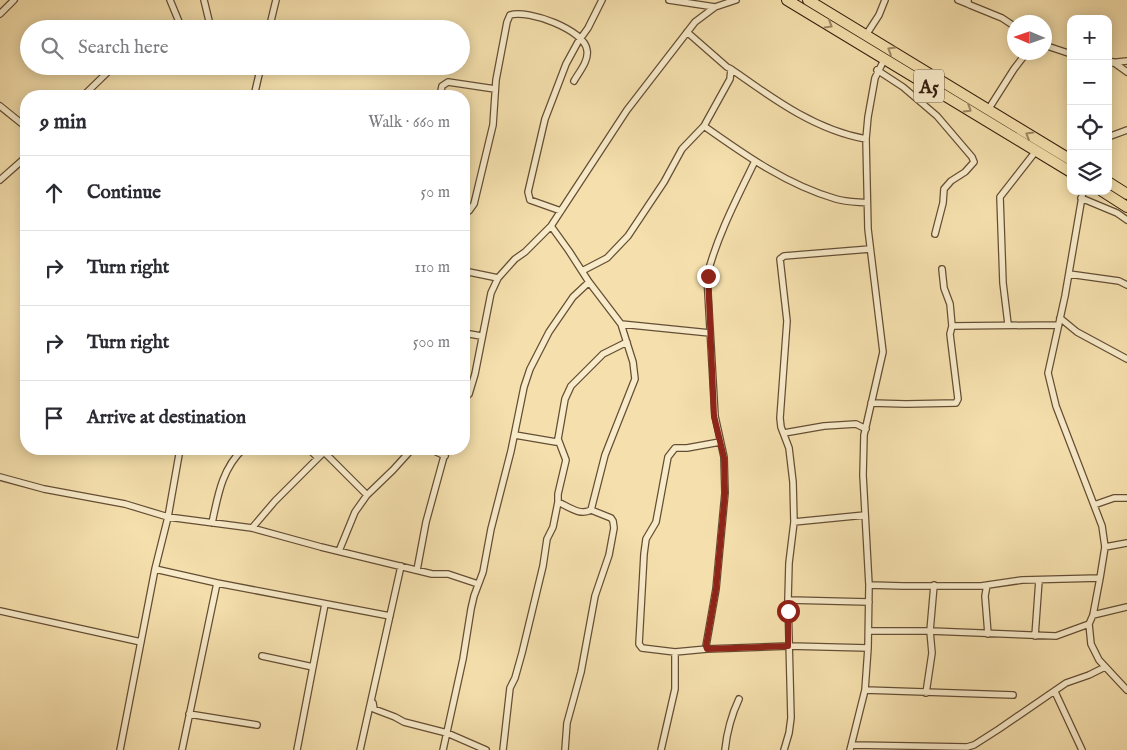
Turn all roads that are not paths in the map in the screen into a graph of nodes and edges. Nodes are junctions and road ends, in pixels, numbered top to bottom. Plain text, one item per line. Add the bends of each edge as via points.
1 (14, 0) edge
2 (170, 0) edge
3 (204, 0) edge
4 (276, 0) edge
5 (602, 0) edge
6 (669, 0) edge
7 (736, 0) edge
8 (787, 0) edge
9 (808, 0) edge
10 (885, 0) edge
11 (958, 0) edge
12 (968, 2) edge
13 (715, 8) junction
14 (0, 14) edge
15 (178, 20) edge
16 (209, 20) edge
17 (271, 20) edge
18 (1007, 21) edge
19 (687, 32) junction
20 (866, 35) junction
21 (582, 38) junction
22 (1052, 48) edge
23 (1067, 53) edge
24 (885, 58) junction
25 (1021, 60) edge
26 (1127, 61) edge
27 (1112, 62) edge
28 (1112, 63) edge
29 (731, 69) junction
30 (877, 70) junction
31 (1127, 72) edge
32 (105, 75) edge
33 (259, 75) edge
34 (574, 81) dead end
35 (496, 89) junction
36 (89, 90) edge
37 (255, 90) edge
38 (441, 90) edge
39 (0, 106) edge
40 (988, 110) junction
41 (20, 122) edge
42 (704, 126) junction
43 (1127, 130) edge
44 (1112, 136) edge
45 (866, 139) junction
46 (1036, 152) junction
47 (1067, 155) edge
48 (755, 161) junction
49 (20, 162) edge
50 (1067, 170) edge
51 (0, 180) edge
52 (1112, 185) edge
53 (1127, 194) edge
54 (1082, 195) edge
55 (1084, 195) edge
56 (1109, 195) edge
57 (867, 203) junction
58 (1127, 206) edge
59 (470, 210) edge
60 (561, 211) junction
61 (1127, 220) edge
62 (551, 226) junction
63 (935, 234) dead end
64 (870, 249) junction
65 (942, 269) dead end
66 (582, 271) junction
67 (470, 272) edge
68 (1069, 274) junction
69 (498, 278) junction
70 (589, 282) junction
71 (1127, 284) edge
72 (1060, 318) junction
73 (621, 324) junction
74 (1008, 324) junction
75 (1057, 325) junction
76 (952, 326) junction
77 (710, 333) junction
78 (470, 334) edge
79 (482, 336) junction
80 (627, 342) junction
81 (1127, 360) edge
82 (470, 391) edge
83 (871, 403) junction
84 (866, 429) junction
85 (784, 433) junction
86 (515, 435) junction
87 (558, 439) junction
88 (720, 442) junction
89 (179, 455) edge
90 (236, 455) edge
91 (315, 455) edge
92 (321, 455) edge
93 (331, 455) edge
94 (407, 455) edge
95 (444, 456) edge
96 (318, 458) junction
97 (0, 476) edge
98 (367, 494) junction
99 (1127, 498) edge
100 (558, 502) junction
101 (1094, 505) junction
102 (591, 510) junction
103 (866, 515) junction
104 (168, 517) junction
105 (794, 522) junction
106 (212, 523) junction
107 (252, 528) junction
108 (1127, 543) edge
109 (1105, 547) junction
110 (339, 551) junction
111 (401, 566) junction
112 (155, 569) junction
113 (417, 570) junction
114 (1100, 578) junction
115 (1039, 580) junction
116 (217, 583) junction
117 (478, 584) junction
118 (869, 585) junction
119 (934, 585) junction
120 (987, 586) junction
121 (788, 600) junction
122 (869, 602) junction
123 (326, 604) junction
124 (1127, 607) edge
125 (0, 611) edge
126 (1092, 615) junction
127 (390, 616) junction
128 (1089, 624) junction
129 (869, 631) junction
130 (930, 631) junction
131 (988, 634) junction
132 (1035, 636) junction
133 (141, 642) junction
134 (788, 646) junction
135 (868, 648) junction
136 (707, 649) junction
137 (675, 652) junction
138 (262, 656) dead end
139 (313, 667) junction
140 (1105, 667) junction
141 (865, 690) junction
142 (1127, 690) edge
143 (1055, 692) junction
144 (926, 693) junction
145 (1013, 695) dead end
146 (373, 696) junction
147 (740, 699) dead end
148 (189, 714) junction
149 (257, 725) dead end
150 (447, 733) junction
151 (851, 747) edge
152 (974, 747) edge
153 (914, 748) edge
154 (120, 750) edge
155 (182, 750) edge
156 (297, 750) edge
157 (360, 750) edge
158 (443, 750) edge
159 (486, 750) edge
160 (502, 750) edge
161 (565, 750) edge
162 (661, 750) edge
163 (725, 750) edge
164 (784, 750) edge
165 (1081, 750) edge

1 - 14 street
2 - 15 street
3 - 16 street
4 - 17 street
5 - 21 street
6 - 13 street
7 - 13 street
8 -> 24 highway, A5
9 - 20 highway, A5
10 - 20 street
11 - 12 street
12 - 18 street
13 - 19 street via 704,14
19 - 29 street
19 - 60 street via 627,110
40 -> 20 highway, A5
21 - 34 street via 587,58
21 - 35 street via 532,15 510,15
21 - 60 street via 566,64 545,119 528,192 530,200
22 - 23 street
24 - 30 street
24 -> 46 highway, A5
25 - 40 street
26 - 27 street
28 - 31 street
29 - 42 street via 730,79
29 - 45 street via 798,114 842,134
30 - 45 street
30 - 63 street via 937,116 974,162 944,189
32 - 36 street
33 - 37 street
35 - 38 street via 448,82
35 - 59 street via 493,125
39 - 41 street
47 -> 40 highway, A5
42 - 48 street
42 - 66 street via 682,149 628,236 606,258
43 - 44 street
45 - 57 street
46 - 50 highway, A5
46 - 74 street via 1000,197
48 - 57 street via 828,196
48 - 77 street via 712,259 708,276
49 - 51 street
52 - 53 highway
54 - 68 street
55 - 61 street
56 - 58 highway
57 - 64 street
60 - 62 street
62 - 66 street
62 - 69 street
64 - 83 street via 883,352
64 - 85 street via 780,258 787,321 780,418
65 - 76 street
66 - 70 street
67 - 69 street
68 - 71 street
68 - 72 street
69 - 79 street via 491,293
70 - 73 street
70 - 86 street via 549,332 530,369 520,401
72 - 75 street
72 - 81 street via 1077,332
73 - 77 street
73 - 80 street
74 - 75 street
74 - 76 street
75 - 101 street via 1048,373 1056,406
76 - 83 street via 956,403
77 - 88 street via 714,416
78 - 79 street
79 - 82 street
80 - 87 street via 603,354 571,386 565,399
80 - 102 street via 635,379 605,455
83 - 84 street
84 - 85 street via 856,424
84 - 103 street via 862,457
85 - 105 street via 793,482
86 - 87 street via 551,442
86 - 117 street
87 - 100 street via 566,460
88 - 136 street via 725,493
88 - 137 street via 672,451 668,457 656,522 646,539 639,644 642,648
89 - 104 street
90 - 106 street via 220,484
91 - 96 street
92 - 96 street
93 - 98 street
94 - 98 street
95 - 113 street
96 - 107 street
97 - 104 street
98 - 110 street via 355,512
99 - 101 street via 1114,498
100 - 102 street via 579,512
100 - 160 street via 522,653 510,688
101 - 109 street
102 - 161 street via 611,518 614,528 566,723
103 - 105 street
103 - 118 street
104 - 106 street
104 - 112 street
105 - 121 street
106 - 107 street
107 - 110 street
108 - 109 street
109 - 114 street
110 - 111 street
111 - 113 street
111 - 127 street
112 - 116 street
112 - 133 street
113 - 117 street via 448,574
114 - 115 street
114 - 126 street
115 - 120 street
115 - 132 street
116 - 123 street
116 - 148 street
117 - 150 street
118 - 119 street
118 - 122 street
119 - 120 street
119 - 130 street
120 - 131 street
121 - 122 street
121 - 134 street
122 - 129 street
123 - 127 street
123 - 139 street
124 - 126 street
125 - 133 street
126 - 128 street
127 - 146 street
128 - 132 street via 1056,636
128 - 140 street via 1091,644
129 - 130 street
129 - 135 street
130 - 131 street
130 - 144 street via 932,654
131 - 132 street
133 - 154 street
134 - 135 street
134 - 136 street
134 - 164 street via 791,718
135 - 141 street
136 - 137 street
137 - 162 street via 675,689
138 - 139 street
139 - 156 street
140 - 142 street
140 - 143 street via 1066,683
141 - 144 street
141 - 151 street
143 - 152 street
143 - 165 street
144 - 145 street
146 - 150 street via 374,709 404,722
146 - 157 street
147 - 163 street via 731,715
148 - 149 street
148 - 155 street
150 - 158 street
150 - 159 street
151 - 153 street
152 - 153 street

